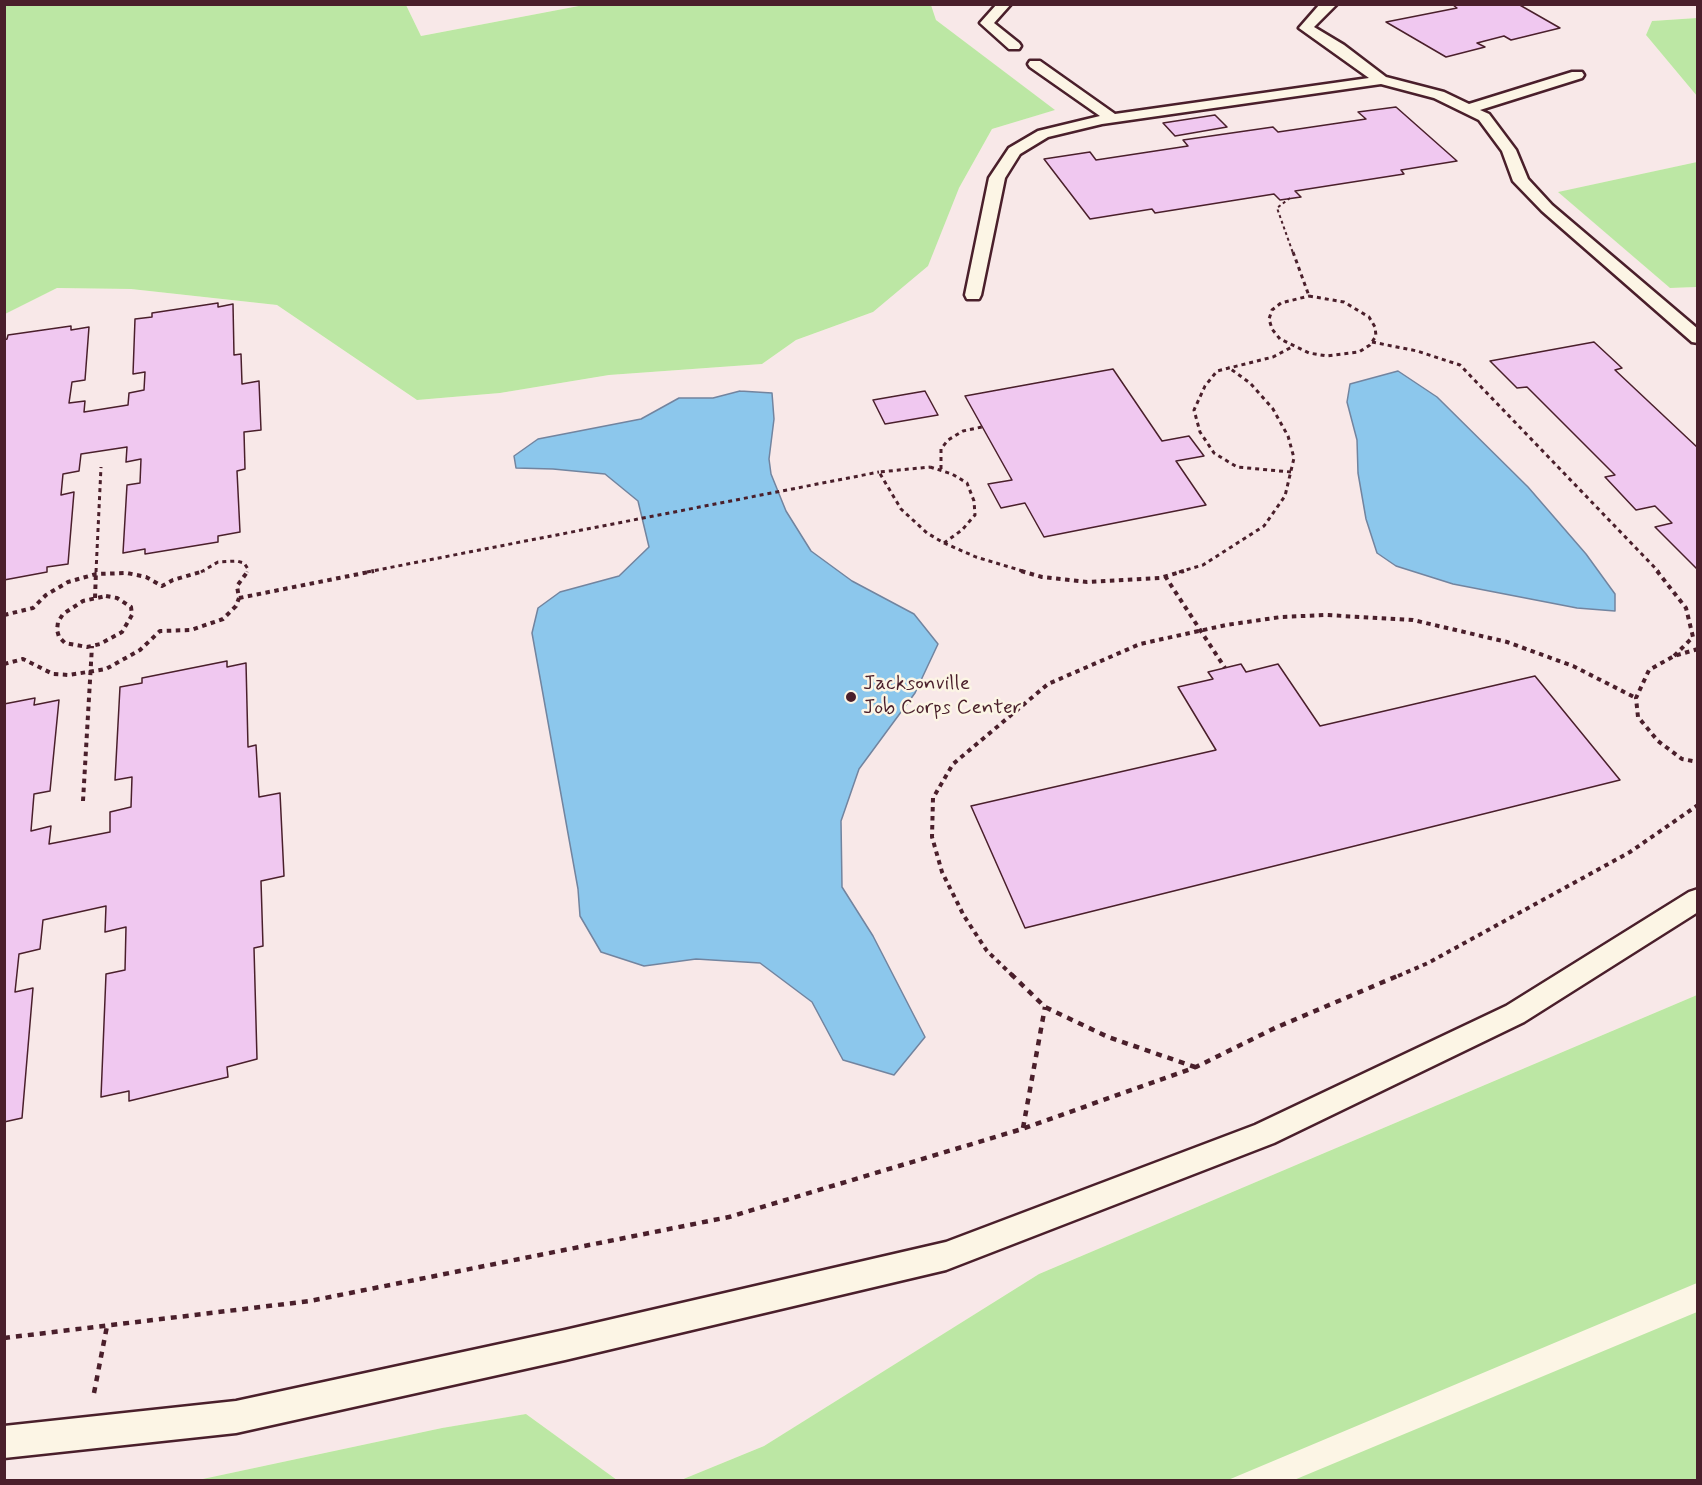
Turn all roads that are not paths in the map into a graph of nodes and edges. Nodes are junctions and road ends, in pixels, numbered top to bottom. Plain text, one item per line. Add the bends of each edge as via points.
1 (1005, 4) edge
2 (1331, 4) edge
3 (1014, 46) dead end
4 (1035, 64) dead end
5 (1577, 75) dead end
6 (1381, 80) junction
7 (1467, 109) junction
8 (1113, 119) junction
9 (973, 295) dead end
10 (1698, 338) edge
11 (1698, 899) edge
12 (4, 1442) edge

1 - 3 lane via 986,23
2 - 6 lane via 1306,28
4 - 8 lane
5 - 7 lane
6 - 7 lane via 1439,95
6 - 8 lane
7 - 10 lane via 1484,117 1509,150 1521,181 1547,208
8 - 9 lane via 1042,134 1014,151 997,178
11 - 12 lane via 1515,1014 1264,1134 946,1256 236,1417

